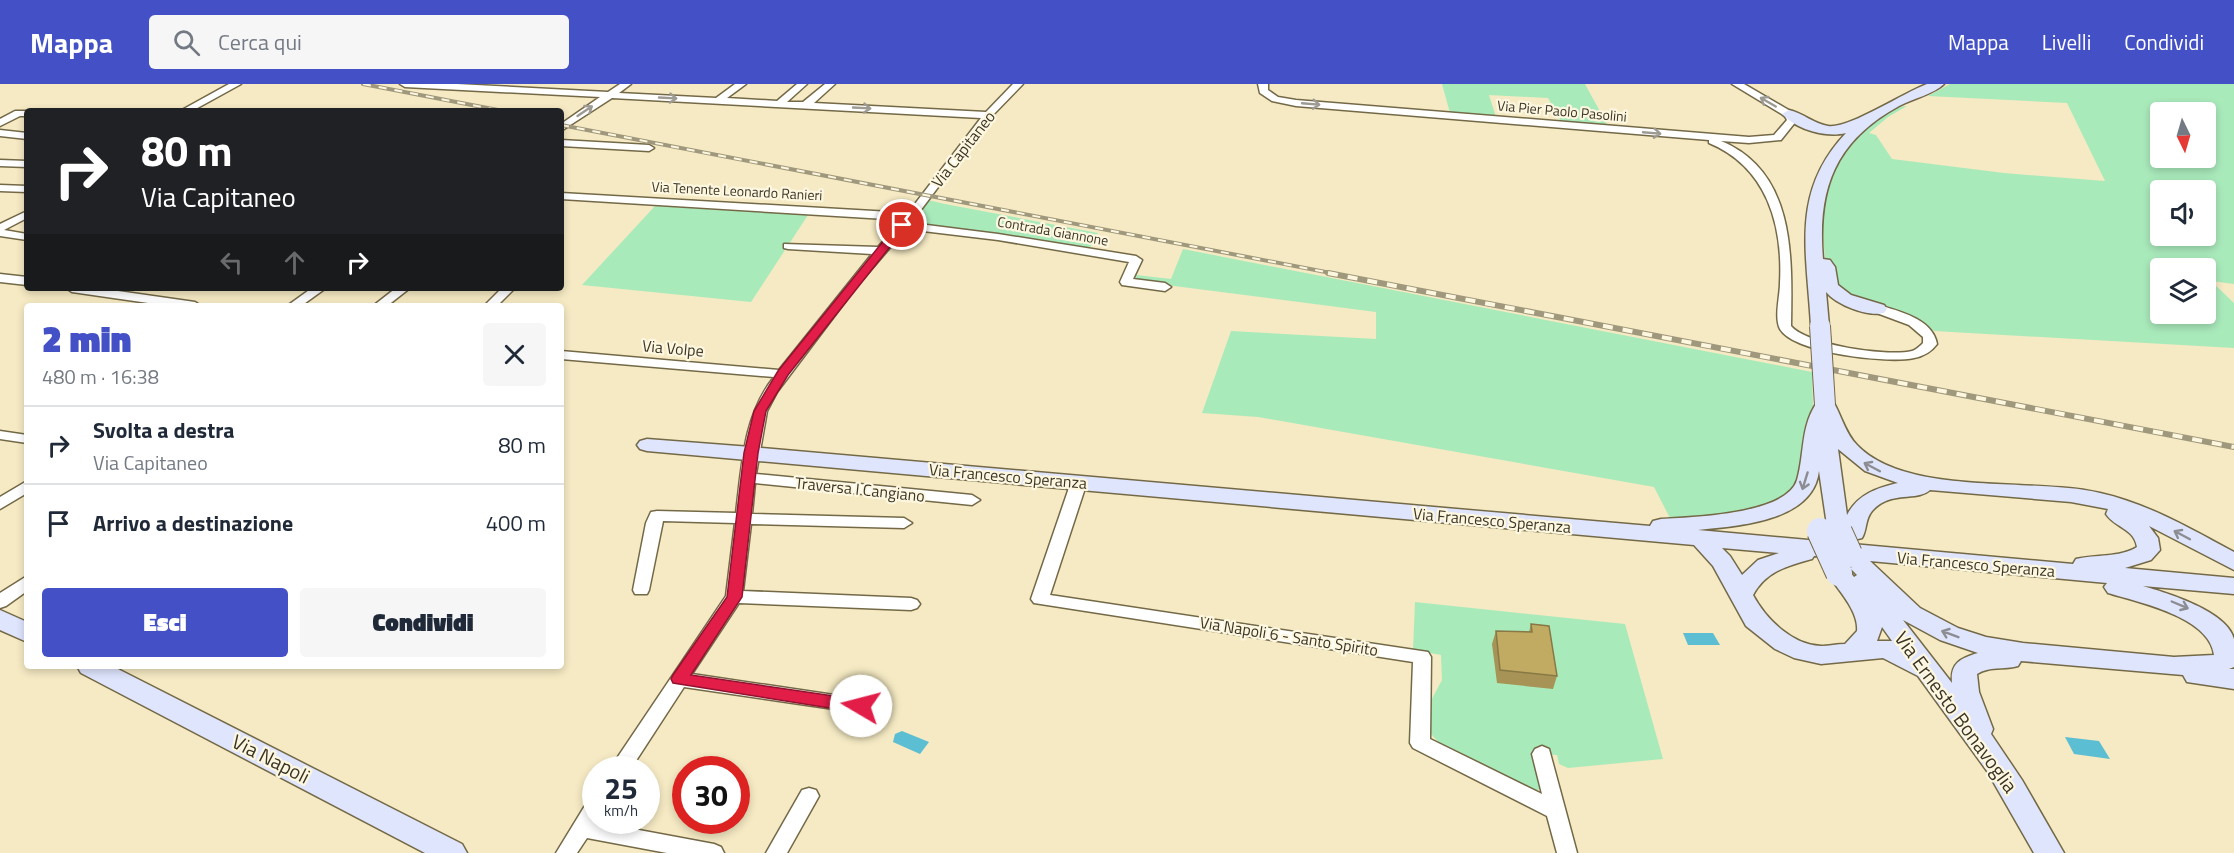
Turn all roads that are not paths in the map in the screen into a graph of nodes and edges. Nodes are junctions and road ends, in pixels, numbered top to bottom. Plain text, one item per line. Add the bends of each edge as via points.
1 (236, 84) edge
2 (405, 84) edge
3 (548, 84) edge
4 (626, 84) edge
5 (741, 84) edge
6 (802, 84) edge
7 (830, 84) edge
8 (1263, 84) edge
9 (1737, 84) edge
10 (1938, 84) edge
11 (1018, 85) edge
12 (538, 92) junction
13 (609, 95) junction
14 (717, 101) junction
15 (779, 104) junction
16 (806, 105) junction
17 (191, 108) edge
18 (24, 113) edge
19 (988, 115) junction
20 (1790, 120) junction
21 (1865, 122) junction
22 (0, 123) edge
23 (564, 126) edge
24 (0, 133) edge
25 (24, 136) edge
26 (1693, 136) junction
27 (1749, 140) junction
28 (564, 143) edge
29 (649, 148) dead end
30 (1740, 154) junction
31 (1830, 159) junction
32 (0, 163) edge
33 (24, 164) edge
34 (0, 188) edge
35 (24, 189) edge
36 (564, 196) edge
37 (24, 215) edge
38 (906, 221) junction
39 (0, 228) edge
40 (0, 233) edge
41 (24, 237) edge
42 (788, 246) dead end
43 (881, 251) junction
44 (1816, 256) junction
45 (0, 278) edge
46 (24, 281) edge
47 (1165, 287) dead end
48 (100, 291) edge
49 (316, 291) edge
50 (400, 291) edge
51 (506, 291) edge
52 (176, 303) edge
53 (298, 303) edge
54 (383, 303) edge
55 (493, 303) edge
56 (1878, 309) junction
57 (1820, 324) junction
58 (564, 355) edge
59 (783, 374) junction
60 (1825, 405) junction
61 (3, 435) dead end
62 (24, 438) edge
63 (647, 446) dead end
64 (751, 453) junction
65 (749, 478) junction
66 (1078, 482) junction
67 (24, 488) edge
68 (972, 500) dead end
69 (0, 504) edge
70 (744, 518) junction
71 (904, 523) dead end
72 (1601, 530) junction
73 (1701, 539) junction
74 (1844, 553) junction
75 (2234, 562) edge
76 (2042, 570) junction
77 (24, 584) edge
78 (2234, 586) edge
79 (641, 590) dead end
80 (1741, 596) junction
81 (734, 597) junction
82 (0, 602) edge
83 (911, 604) dead end
84 (0, 620) edge
85 (24, 632) edge
86 (1852, 652) junction
87 (96, 669) edge
88 (1932, 676) junction
89 (679, 679) junction
90 (2234, 679) edge
91 (861, 706) dead end
92 (1988, 752) junction
93 (1542, 754) dead end
94 (628, 756) edge
95 (809, 796) dead end
96 (1557, 812) junction
97 (582, 825) edge
98 (580, 828) junction
99 (452, 853) edge
100 (566, 853) edge
101 (714, 853) edge
102 (776, 853) edge
103 (1567, 853) edge
104 (2049, 853) edge

1 - 17 street
2 - 12 street
3 - 12 street
4 - 13 street
5 - 14 street
6 - 15 street
7 - 16 street
8 -> 26 street, Via Pier Paolo Pasolini via 1268,95 1296,103
20 -> 9 street
10 - 21 main road via 1901,99
11 - 19 street, Via Capitaneo
12 - 13 street
13 -> 14 street
23 -> 13 street
14 - 15 street
15 - 16 street
16 -> 19 street
18 - 22 street
19 - 38 street, Via Capitaneo
20 - 21 main road via 1833,130
20 - 27 street, Via Pier Paolo Pasolini via 1773,140
20 - 31 main road via 1831,135 1833,142 1825,151
21 - 31 main road
24 - 25 street
26 - 27 street, Via Pier Paolo Pasolini
26 - 30 street
27 - 30 street via 1738,144
28 - 29 street
30 - 56 street via 1764,182 1779,220 1786,256 1785,326 1790,333 1814,344 1897,356 1913,355 1930,344 1929,336 1914,322
31 - 44 main road via 1818,186 1814,213
32 - 33 street
34 - 35 street
36 - 38 street, Via Tenente Leonardo Ranieri
37 - 39 street
38 - 43 street, Via Capitaneo
38 - 47 street, Contrada Giannone via 1136,260 1126,282
40 - 41 street
42 - 43 street
43 - 59 street, Via Capitaneo
44 - 56 main road via 1827,267 1829,285 1834,291
44 - 57 main road
45 - 46 street
48 - 52 street
49 - 53 street
50 - 54 street
51 - 55 street
56 - 57 main road via 1834,305
57 - 60 main road, bridge
58 - 59 street, Via Volpe
59 - 64 street, Via Capitaneo via 760,411
60 -> 72 main road via 1813,439 1807,482 1800,495 1785,504 1730,519
60 - 74 main road via 1830,476
75 -> 60 main road via 2112,502 1915,481 1885,473 1853,454
61 - 62 street
63 - 64 main road, Via Francesco Speranza
64 - 65 street, Via Capitaneo
64 - 66 main road, Via Francesco Speranza
65 - 68 street, Traversa I Cangiano
65 - 70 street, Via Capitaneo
66 - 72 main road, Via Francesco Speranza
66 - 96 street, Via Napoli 6 - Santo Spirito via 1040,598 1422,657 1420,743
67 - 69 street
70 - 71 street
70 - 79 street via 657,516
70 - 81 street, Via Capitaneo
72 - 73 main road, Via Francesco Speranza
73 - 74 main road, Via Francesco Speranza
73 - 80 main road via 1722,561
74 - 76 main road, Via Francesco Speranza
74 - 76 main road via 1857,514 1867,503 1892,491 1919,488 2082,502 2128,520 2145,534 2149,543 2149,550 2142,556
76 -> 74 main road via 2152,595 2187,608 2219,629 2229,642 2229,657 2208,666 2174,666 1985,646 1917,618
74 - 80 main road via 1777,561 1750,577
74 - 86 main road via 1871,627
74 - 88 main road, Via Ernesto Bonavoglia
76 - 78 main road, Via Francesco Speranza
77 - 82 street
80 - 86 main road via 1755,620 1784,644 1821,656
81 - 83 street
81 - 89 street, Via Capitaneo
84 - 85 main road
86 - 88 main road via 1887,649
87 - 99 main road, Via Napoli
88 - 92 main road, Via Ernesto Bonavoglia
89 - 91 street
89 - 94 street, Via Capitaneo
90 - 92 main road via 2026,660 1983,660 1964,670 1963,680
92 - 104 main road, Via Ernesto Bonavoglia
93 - 96 street
95 - 102 street
96 - 103 street
97 - 98 street
98 - 100 street
98 - 101 street

